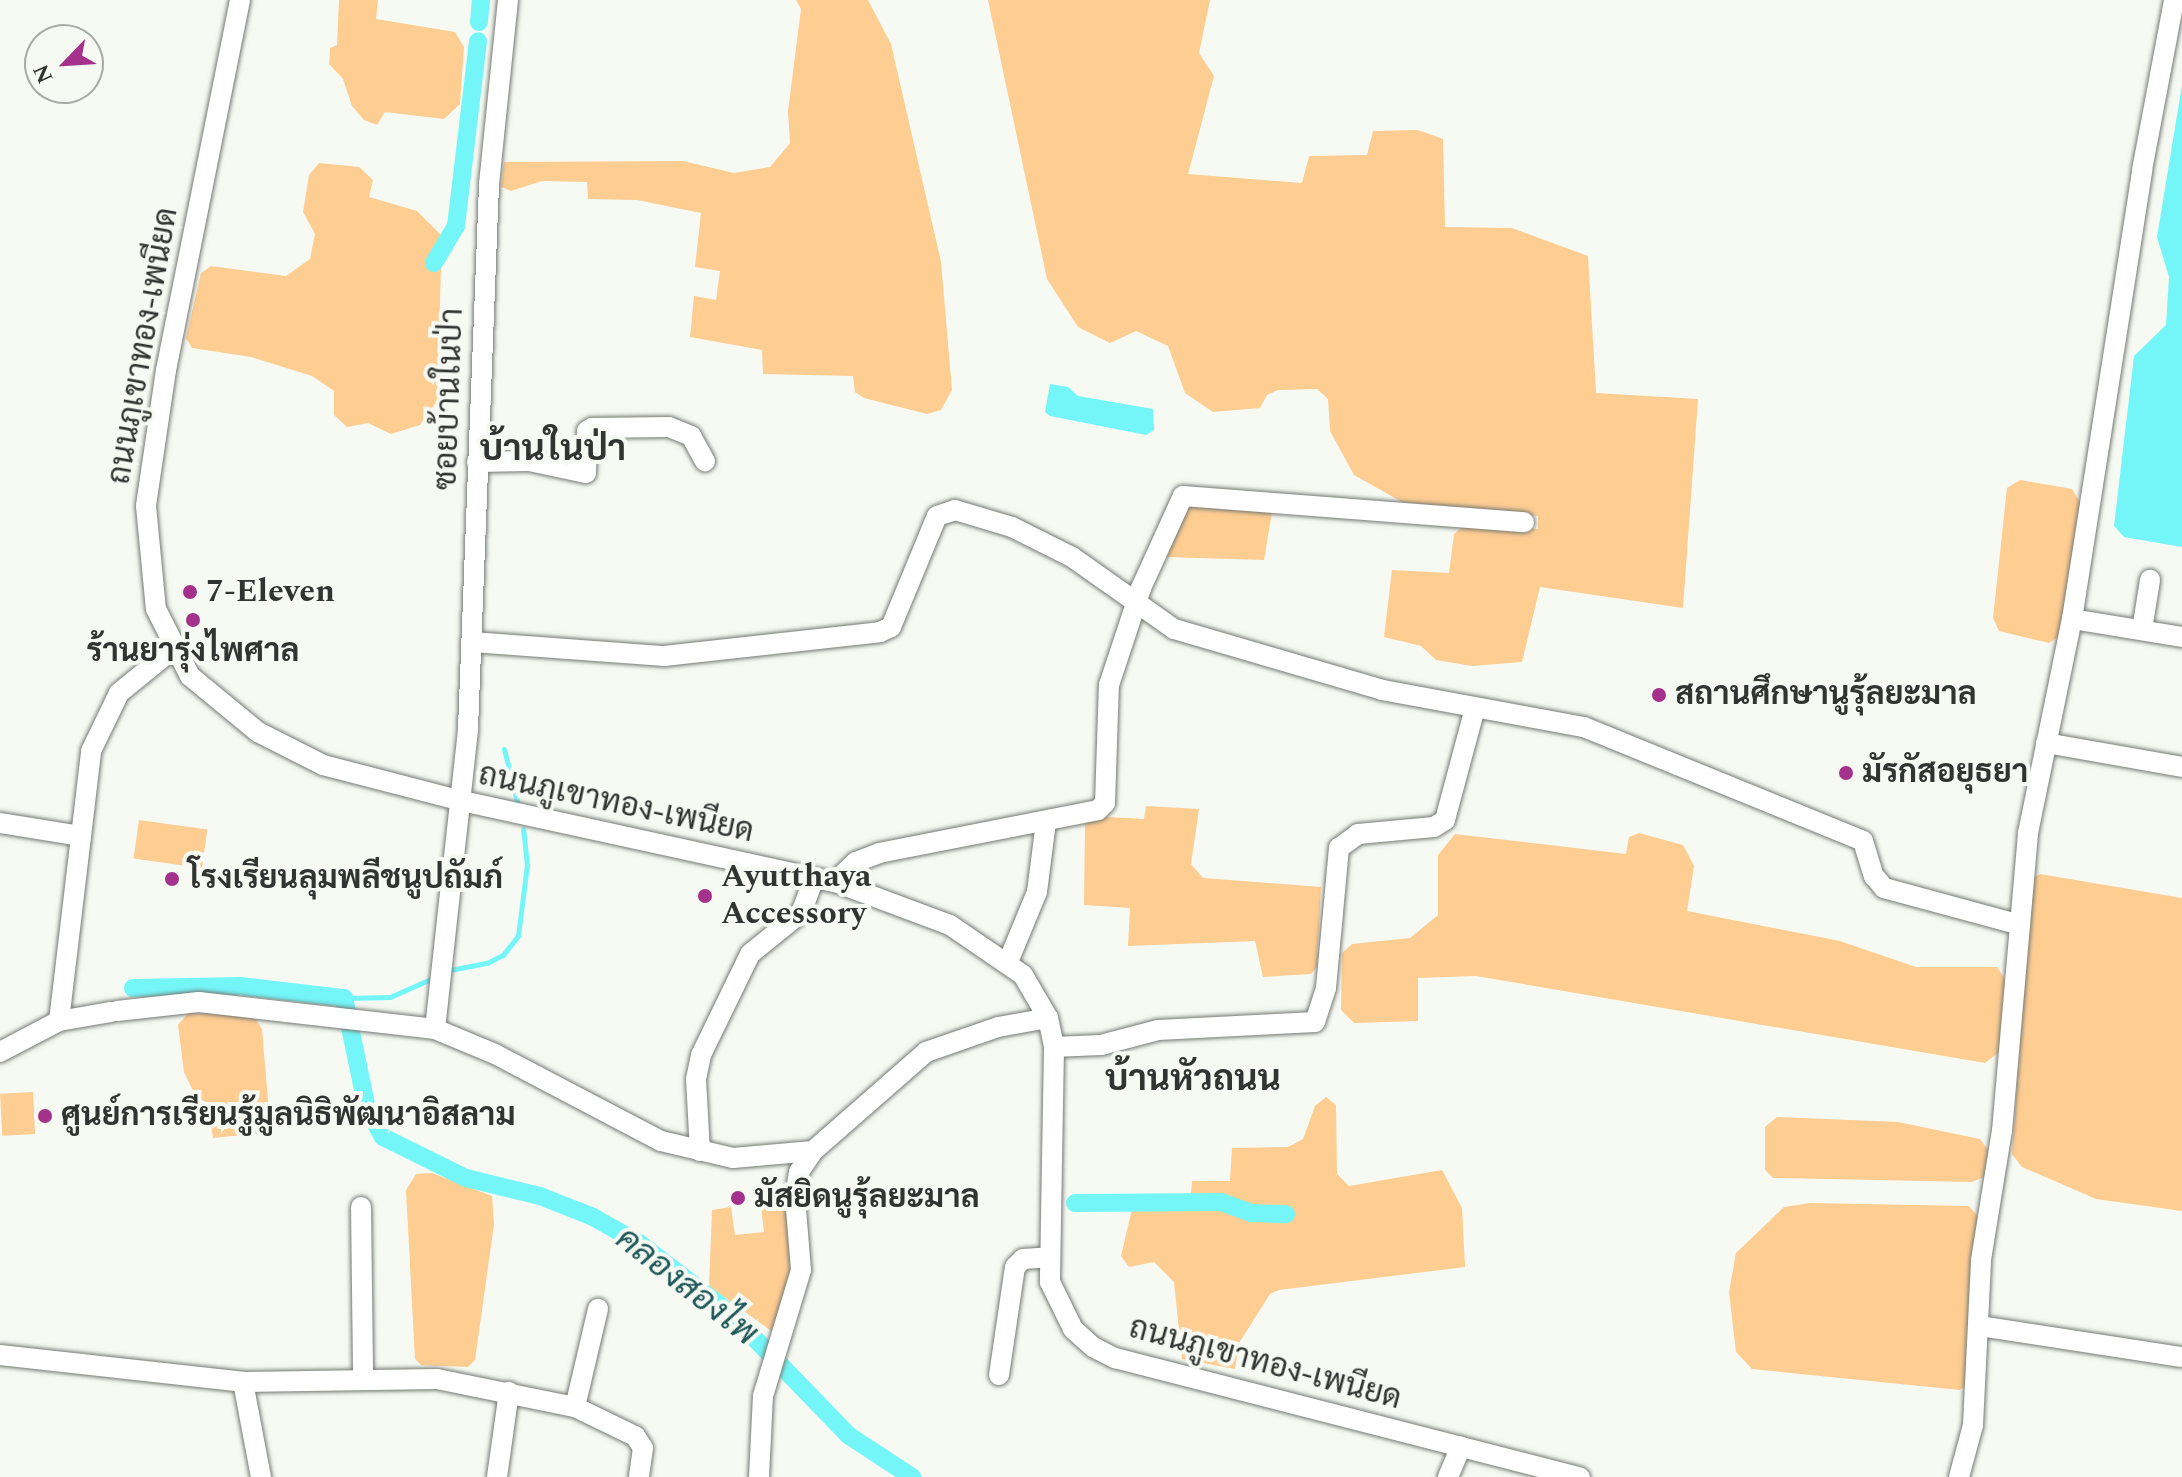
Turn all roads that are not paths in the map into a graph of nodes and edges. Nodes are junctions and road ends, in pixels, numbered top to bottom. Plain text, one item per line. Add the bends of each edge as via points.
1 (240, 0) edge
2 (508, 0) edge
3 (2174, 0) edge
4 (705, 461) dead end
5 (477, 462) junction
6 (1524, 522) dead end
7 (2150, 580) dead end
8 (1137, 604) junction
9 (2072, 619) junction
10 (2142, 630) junction
11 (2182, 637) edge
12 (472, 642) junction
13 (173, 649) junction
14 (1475, 708) junction
15 (2046, 743) junction
16 (2182, 767) edge
17 (462, 801) junction
18 (1046, 822) junction
19 (0, 823) edge
20 (81, 836) junction
21 (814, 878) junction
22 (835, 882) junction
23 (2020, 925) junction
24 (1008, 962) junction
25 (1048, 1018) junction
26 (59, 1021) junction
27 (435, 1029) junction
28 (1054, 1047) junction
29 (0, 1052) edge
30 (700, 1151) junction
31 (813, 1151) junction
32 (361, 1207) dead end
33 (1049, 1257) junction
34 (598, 1309) dead end
35 (1979, 1326) junction
36 (0, 1355) edge
37 (2182, 1357) edge
38 (999, 1375) dead end
39 (363, 1380) junction
40 (243, 1382) junction
41 (509, 1392) junction
42 (575, 1407) junction
43 (1461, 1447) junction
44 (261, 1477) edge
45 (497, 1477) edge
46 (639, 1477) edge
47 (759, 1477) edge
48 (1448, 1477) edge
49 (1580, 1477) edge
50 (1959, 1477) edge

1 - 13 street, ถนนภูเขาทอง-เพนียด via 166,370 146,506 156,609
2 - 5 street, ซอยบ้านในป่า via 489,184
3 - 9 street
4 - 5 street via 681,430 654,427 587,431 586,473 529,461
5 - 12 street, ซอยบ้านในป่า
6 - 8 street via 1183,496
7 - 10 street
8 - 12 street via 1072,557 1012,527 955,510 937,516 891,627 880,632 664,656
8 - 14 street via 1174,629 1382,690
8 - 18 street via 1109,685 1105,803 1098,810
9 - 10 street
9 - 15 street
10 - 11 street
12 - 17 street, ซอยบ้านในป่า
13 - 17 street, ถนนภูเขาทอง-เพนียด via 218,704 258,732 323,765
13 - 20 street via 119,693 103,718 91,751
14 - 23 street via 1584,727 1863,841 1874,876 1884,888
14 - 28 street via 1445,820 1434,827 1358,834 1339,848 1326,988 1315,1022 1158,1030 1101,1045
15 - 16 street
15 - 23 street via 2028,833
17 - 21 street, ถนนภูเขาทอง-เพนียด
17 - 27 street, ซอยบ้านในป่า
18 - 22 street via 879,853 856,862
18 - 24 street via 1037,892
19 - 20 street
20 - 26 street
21 - 22 street, ถนนภูเขาทอง-เพนียด
21 - 30 street via 800,912 750,954 701,1055 696,1079
22 - 24 street, ถนนภูเขาทอง-เพนียด via 950,925
23 - 35 street via 2002,1131 1981,1260
24 - 25 street, ถนนภูเขาทอง-เพนียด via 1034,988
25 - 28 street, ถนนภูเขาทอง-เพนียด
25 - 31 street via 998,1027 926,1052
26 - 27 street via 199,1002 376,1018
26 - 29 street
27 - 30 street via 495,1054 649,1135
28 - 33 street, ถนนภูเขาทอง-เพนียด
30 - 31 street via 733,1158
31 - 47 street via 799,1172 795,1197 801,1270 769,1377
32 - 39 street
33 - 38 street via 1023,1259 1015,1267
33 - 43 street, ถนนภูเขาทอง-เพนียด via 1058,1305 1073,1329 1115,1358
34 - 42 street
35 - 37 street
35 - 50 street via 1973,1425
36 - 40 street
39 - 40 street
39 - 41 street via 437,1379
40 - 44 street
41 - 42 street
41 - 45 street
42 - 46 street via 635,1436 643,1448
43 - 48 street
43 - 49 street, ถนนภูเขาทอง-เพนียด

